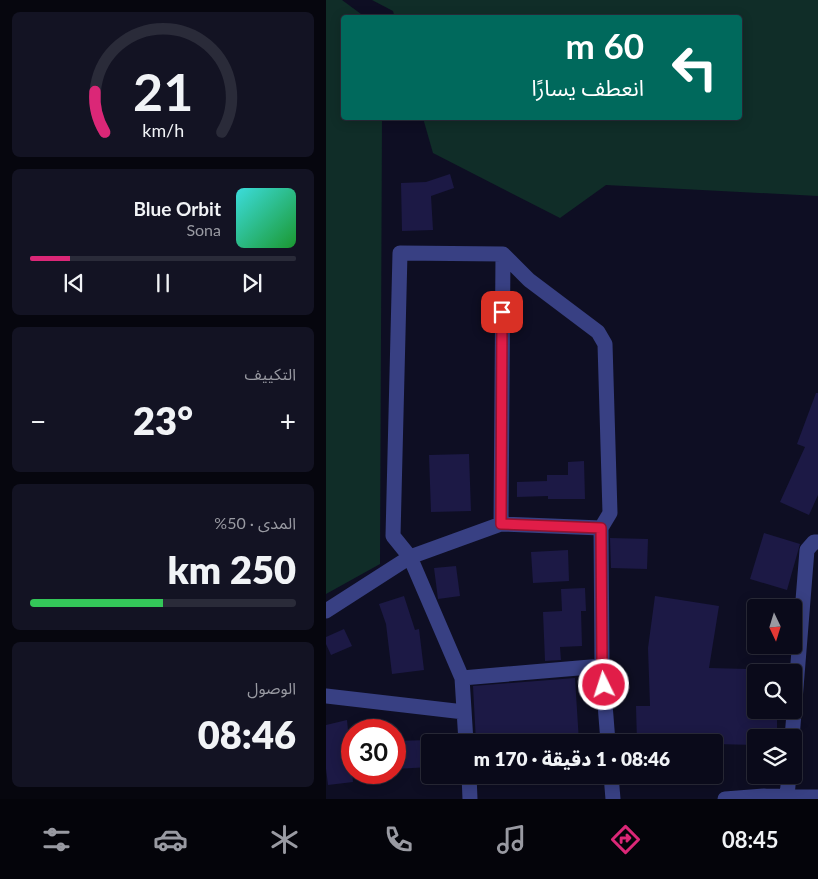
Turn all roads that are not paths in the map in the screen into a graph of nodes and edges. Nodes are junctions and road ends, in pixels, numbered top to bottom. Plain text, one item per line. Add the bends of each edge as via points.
1 (503, 254) junction
2 (501, 524) junction
3 (601, 528) junction
4 (818, 542) edge
5 (410, 557) junction
6 (326, 610) edge
7 (602, 666) junction
8 (462, 678) junction
9 (326, 696) edge
10 (464, 712) junction
11 (793, 729) edge
12 (465, 734) edge
13 (607, 734) edge
14 (469, 784) edge
15 (612, 784) edge
16 (788, 784) edge
17 (787, 796) junction
18 (765, 797) edge
19 (818, 797) edge
20 (470, 799) edge
21 (613, 799) edge
22 (725, 799) edge

1 - 2 street
1 - 3 street via 529,280 598,332 605,344 610,513
1 - 5 street via 400,253 393,536
2 - 3 street
2 - 5 street
3 - 7 street
4 - 11 street via 807,550
5 - 6 street
5 - 8 street
7 - 8 street
7 - 13 street
8 - 10 street
9 - 10 street
10 - 12 street
14 - 20 street
15 - 21 street
16 - 17 street
17 - 18 street
17 - 19 street
18 - 22 street

